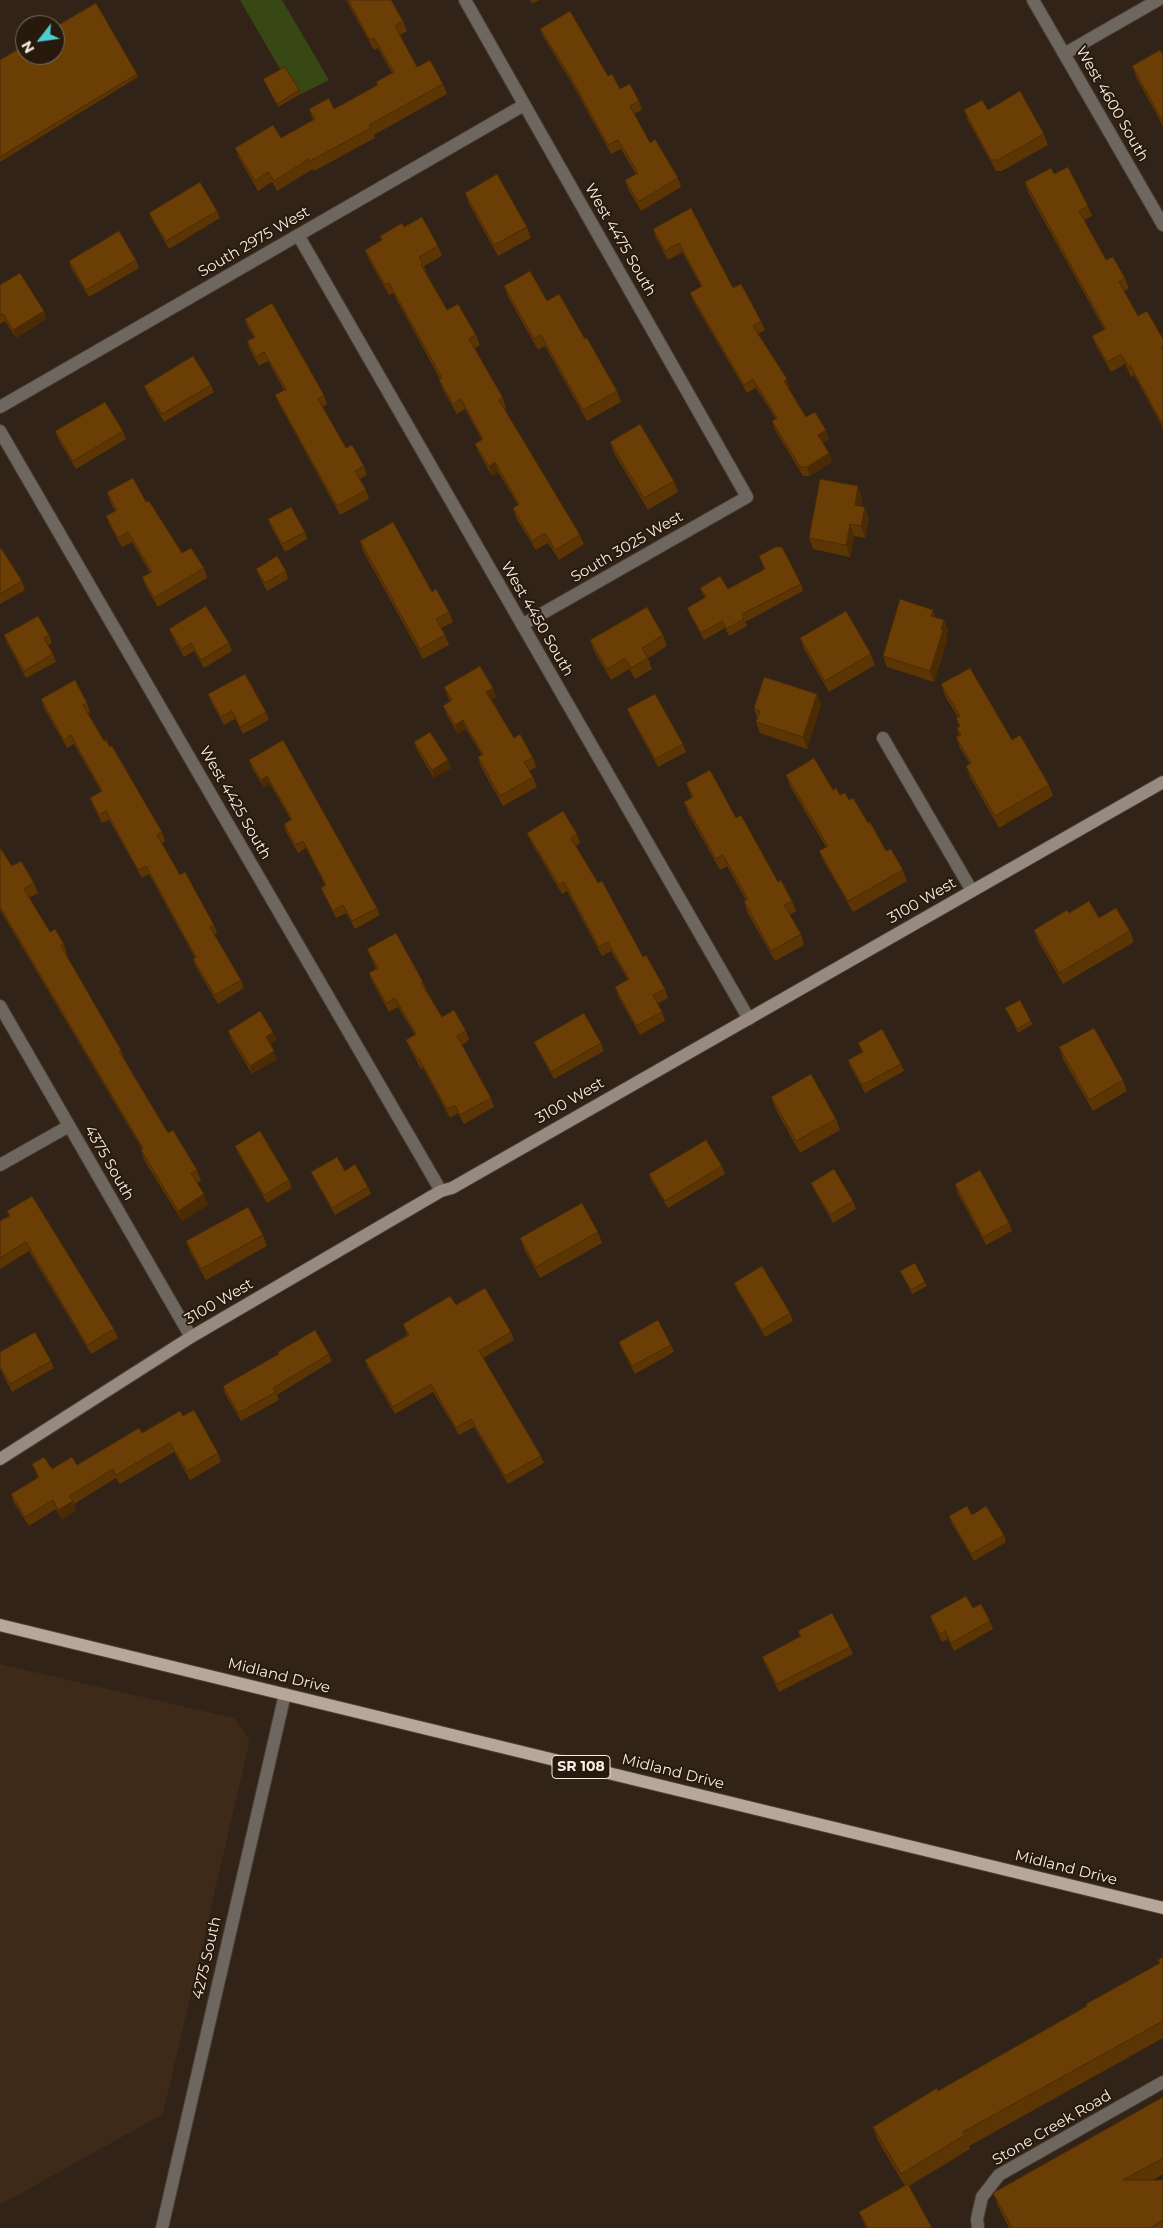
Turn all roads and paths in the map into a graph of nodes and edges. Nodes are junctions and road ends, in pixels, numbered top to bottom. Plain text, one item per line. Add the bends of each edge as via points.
1 (465, 0) edge
2 (1033, 0) edge
3 (1158, 0) edge
4 (1064, 54) junction
5 (524, 104) junction
6 (1163, 225) edge
7 (298, 235) junction
8 (0, 407) edge
9 (0, 431) edge
10 (747, 497) joint
11 (522, 625) junction
12 (883, 738) dead end
13 (1163, 782) edge
14 (972, 891) junction
15 (0, 1006) edge
16 (748, 1018) junction
17 (69, 1126) junction
18 (0, 1165) edge
19 (441, 1191) junction
20 (191, 1337) junction
21 (0, 1459) edge
22 (0, 1625) edge
23 (285, 1694) junction
24 (1163, 1908) edge
25 (1163, 2082) edge
26 (977, 2223) edge
27 (162, 2228) edge

1 - 5 street, West 4475 South
2 - 4 street, West 4600 South
3 - 4 street
4 - 6 street, West 4600 South
5 - 7 street, South 2975 West
5 - 10 street, West 4475 South
7 - 8 street, South 2975 West
7 - 11 street, West 4450 South
9 - 19 street, West 4425 South
10 - 11 street, South 3025 West
11 - 16 street, West 4450 South
12 - 14 street
13 - 14 street, 3100 West
14 - 16 street, 3100 West
15 - 17 street, 4375 South
16 - 19 street, 3100 West via 452,1188
17 - 18 street
17 - 20 street, 4375 South
19 - 20 street, 3100 West
20 - 21 street, 3100 West
22 - 23 main road, Midland Drive / SR 108
23 - 24 main road, Midland Drive / SR 108
23 - 27 street, 4275 South
25 - 26 street, Stone Creek Road via 999,2175 982,2197

